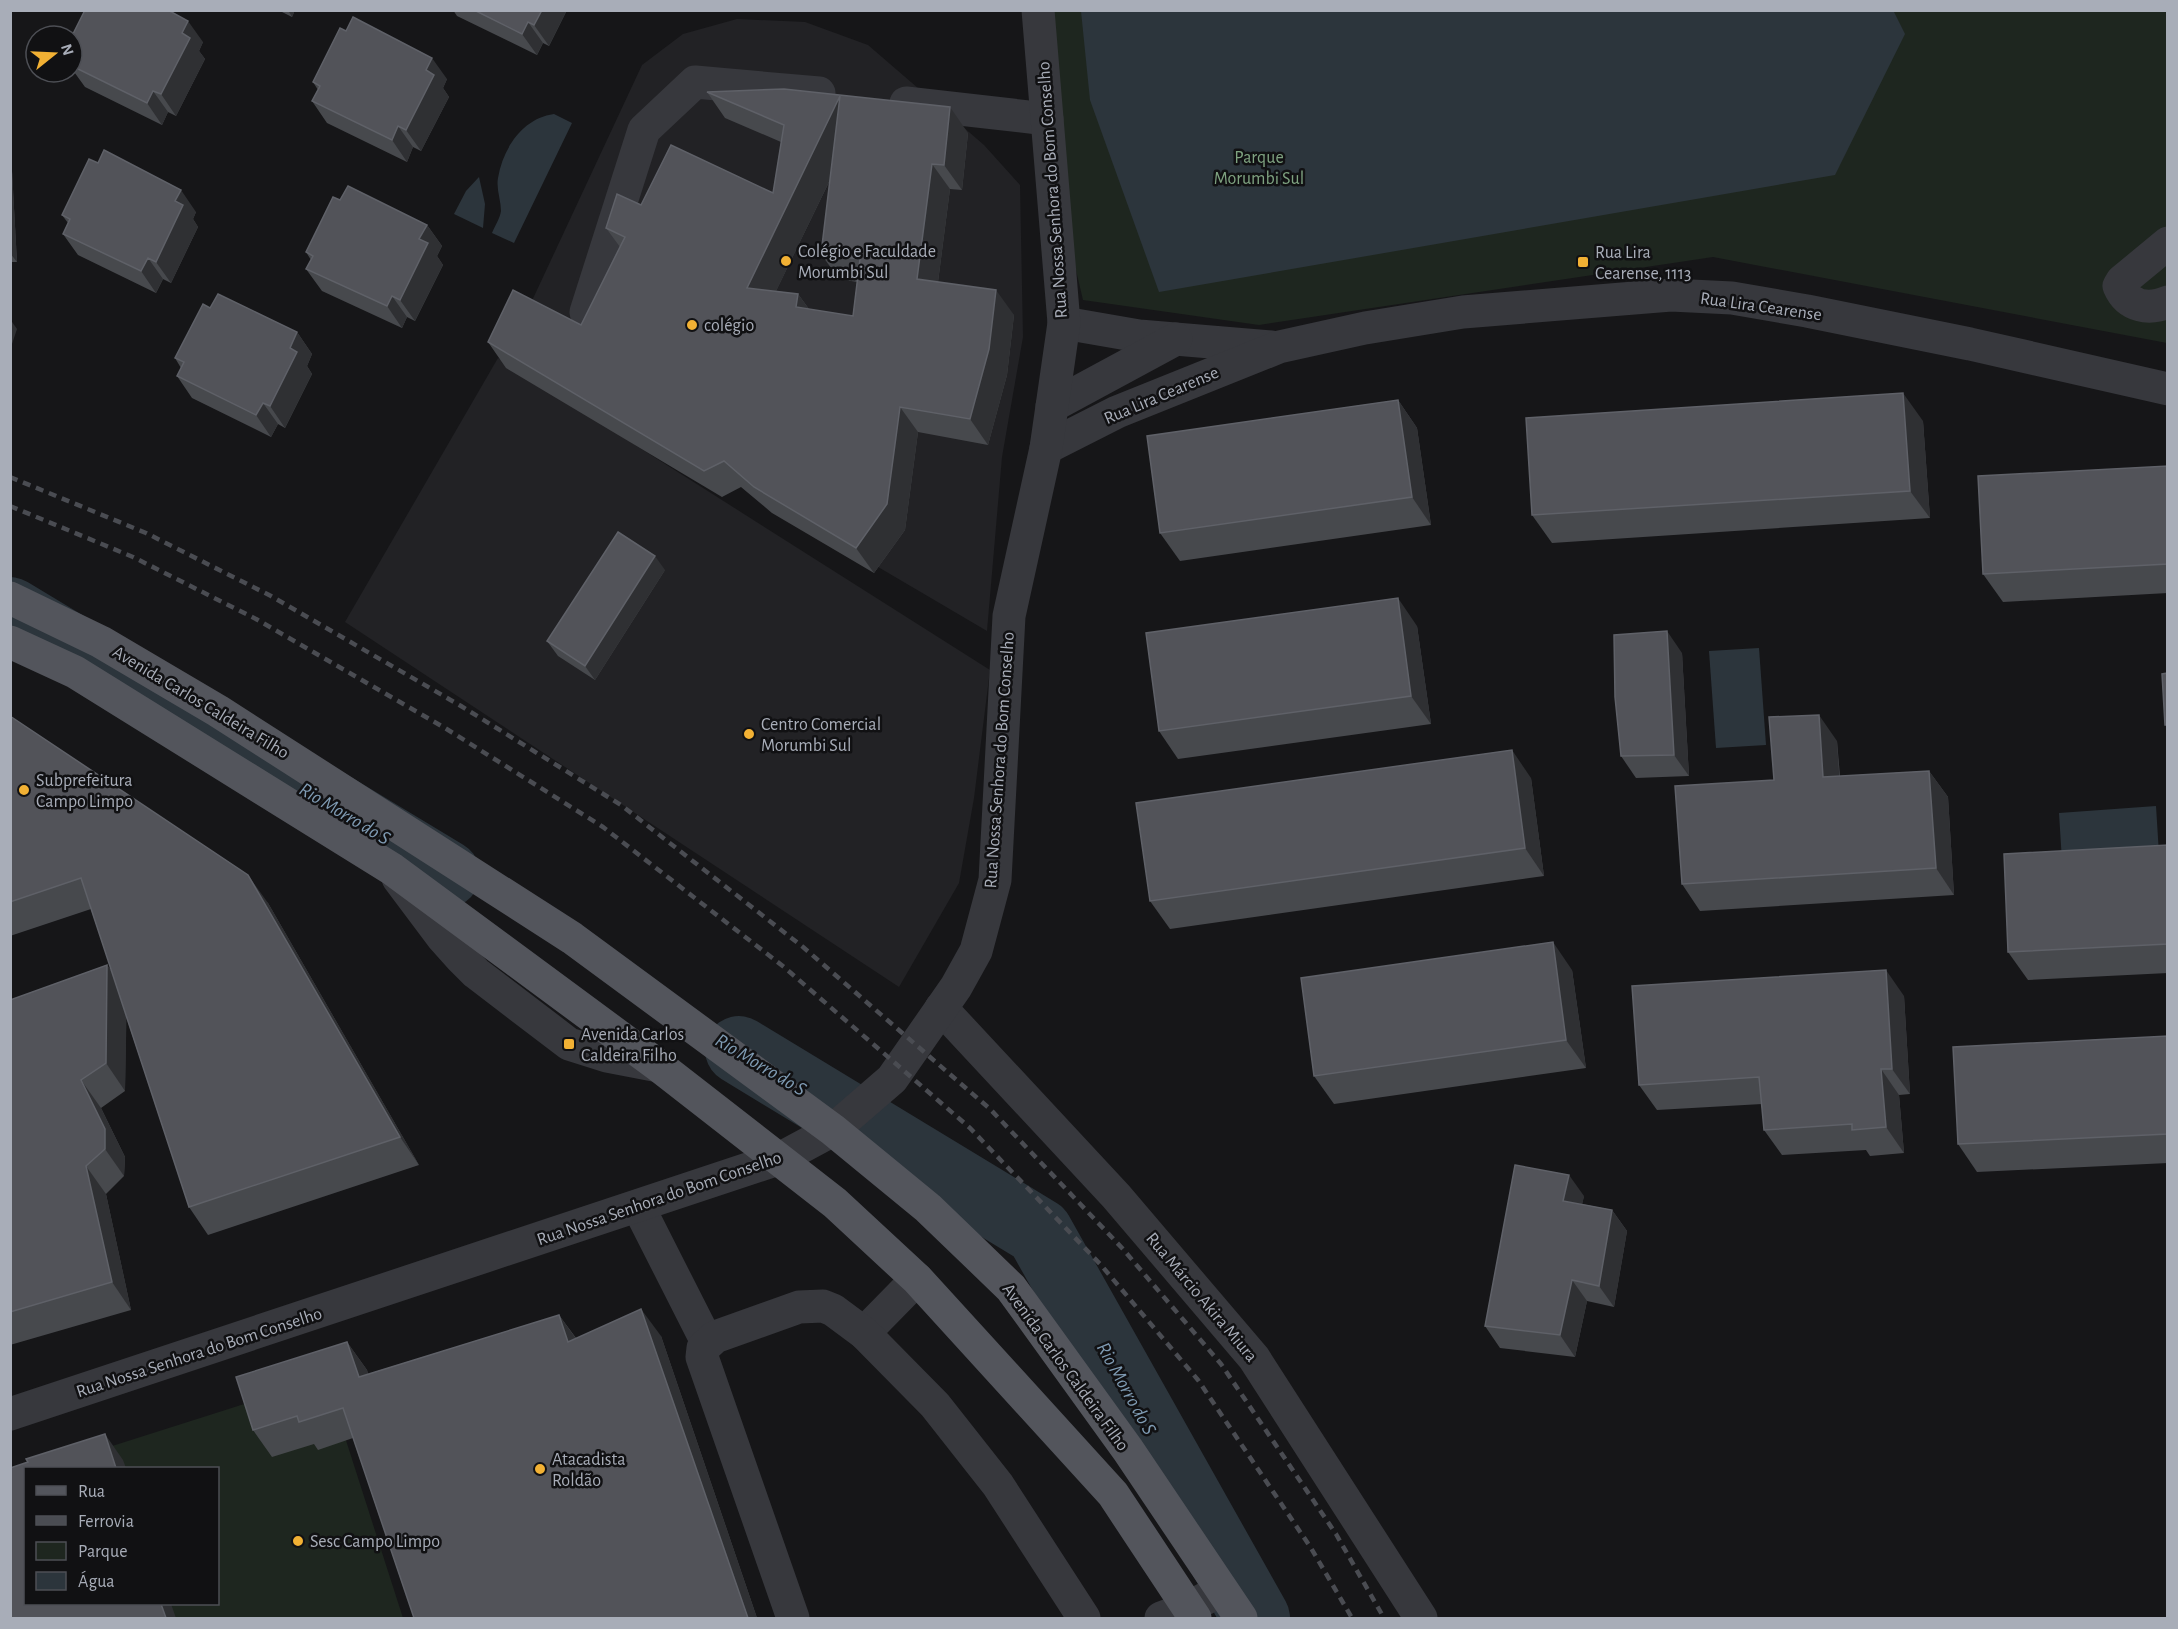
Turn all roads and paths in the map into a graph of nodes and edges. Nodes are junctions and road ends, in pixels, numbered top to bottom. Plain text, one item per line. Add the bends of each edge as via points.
1 (1039, 19) edge
2 (846, 96) edge
3 (882, 100) edge
4 (1047, 119) junction
5 (2168, 243) edge
6 (2168, 302) edge
7 (586, 312) edge
8 (1064, 323) junction
9 (1176, 339) junction
10 (1279, 347) junction
11 (2168, 389) edge
12 (1052, 406) junction
13 (1046, 448) junction
14 (10, 598) edge
15 (10, 642) edge
16 (941, 1008) junction
17 (833, 1130) junction
18 (781, 1158) junction
19 (638, 1206) junction
20 (917, 1279) junction
21 (864, 1333) junction
22 (707, 1342) junction
23 (10, 1414) edge
24 (1221, 1590) junction
25 (1182, 1615) edge
26 (793, 1618) edge
27 (1084, 1618) edge
28 (1241, 1618) edge
29 (1421, 1618) edge

1 - 4 street, Rua Nossa Senhora do Bom Conselho
2 - 7 street via 695,82 644,130
3 - 4 street
4 - 8 street, Rua Nossa Senhora do Bom Conselho
5 - 6 street via 2119,286 2128,300 2140,305 2156,307
8 - 9 street, Rua Lira Cearense
8 - 12 street, Rua Nossa Senhora do Bom Conselho
9 - 10 street, Rua Lira Cearense
9 - 12 street
10 - 11 street, Rua Lira Cearense via 1463,312 1671,295 1732,298 1807,311
10 - 13 street, Rua Lira Cearense via 1117,412
12 - 13 street, Rua Nossa Senhora do Bom Conselho
13 - 16 street, Rua Nossa Senhora do Bom Conselho via 1009,616 994,880 976,951
14 - 17 main road, Avenida Carlos Caldeira Filho via 101,642 378,811 572,938
15 - 18 main road via 75,672 392,869
16 - 17 street, Rua Nossa Senhora do Bom Conselho via 892,1079
16 - 29 street, Rua Márcio Akira Miura via 1116,1196 1254,1358
17 - 18 street, Rua Nossa Senhora do Bom Conselho
17 - 24 main road, Avenida Carlos Caldeira Filho via 928,1208 1011,1288 1128,1450
18 - 19 street, Rua Nossa Senhora do Bom Conselho
18 - 20 main road
19 - 22 street
19 - 23 street, Rua Nossa Senhora do Bom Conselho
20 - 21 street
20 - 25 main road via 1113,1494
21 - 22 street via 823,1306 799,1307
21 - 27 street via 935,1405 998,1485
22 - 26 street via 702,1357
24 - 25 street
24 - 28 main road, Avenida Carlos Caldeira Filho

